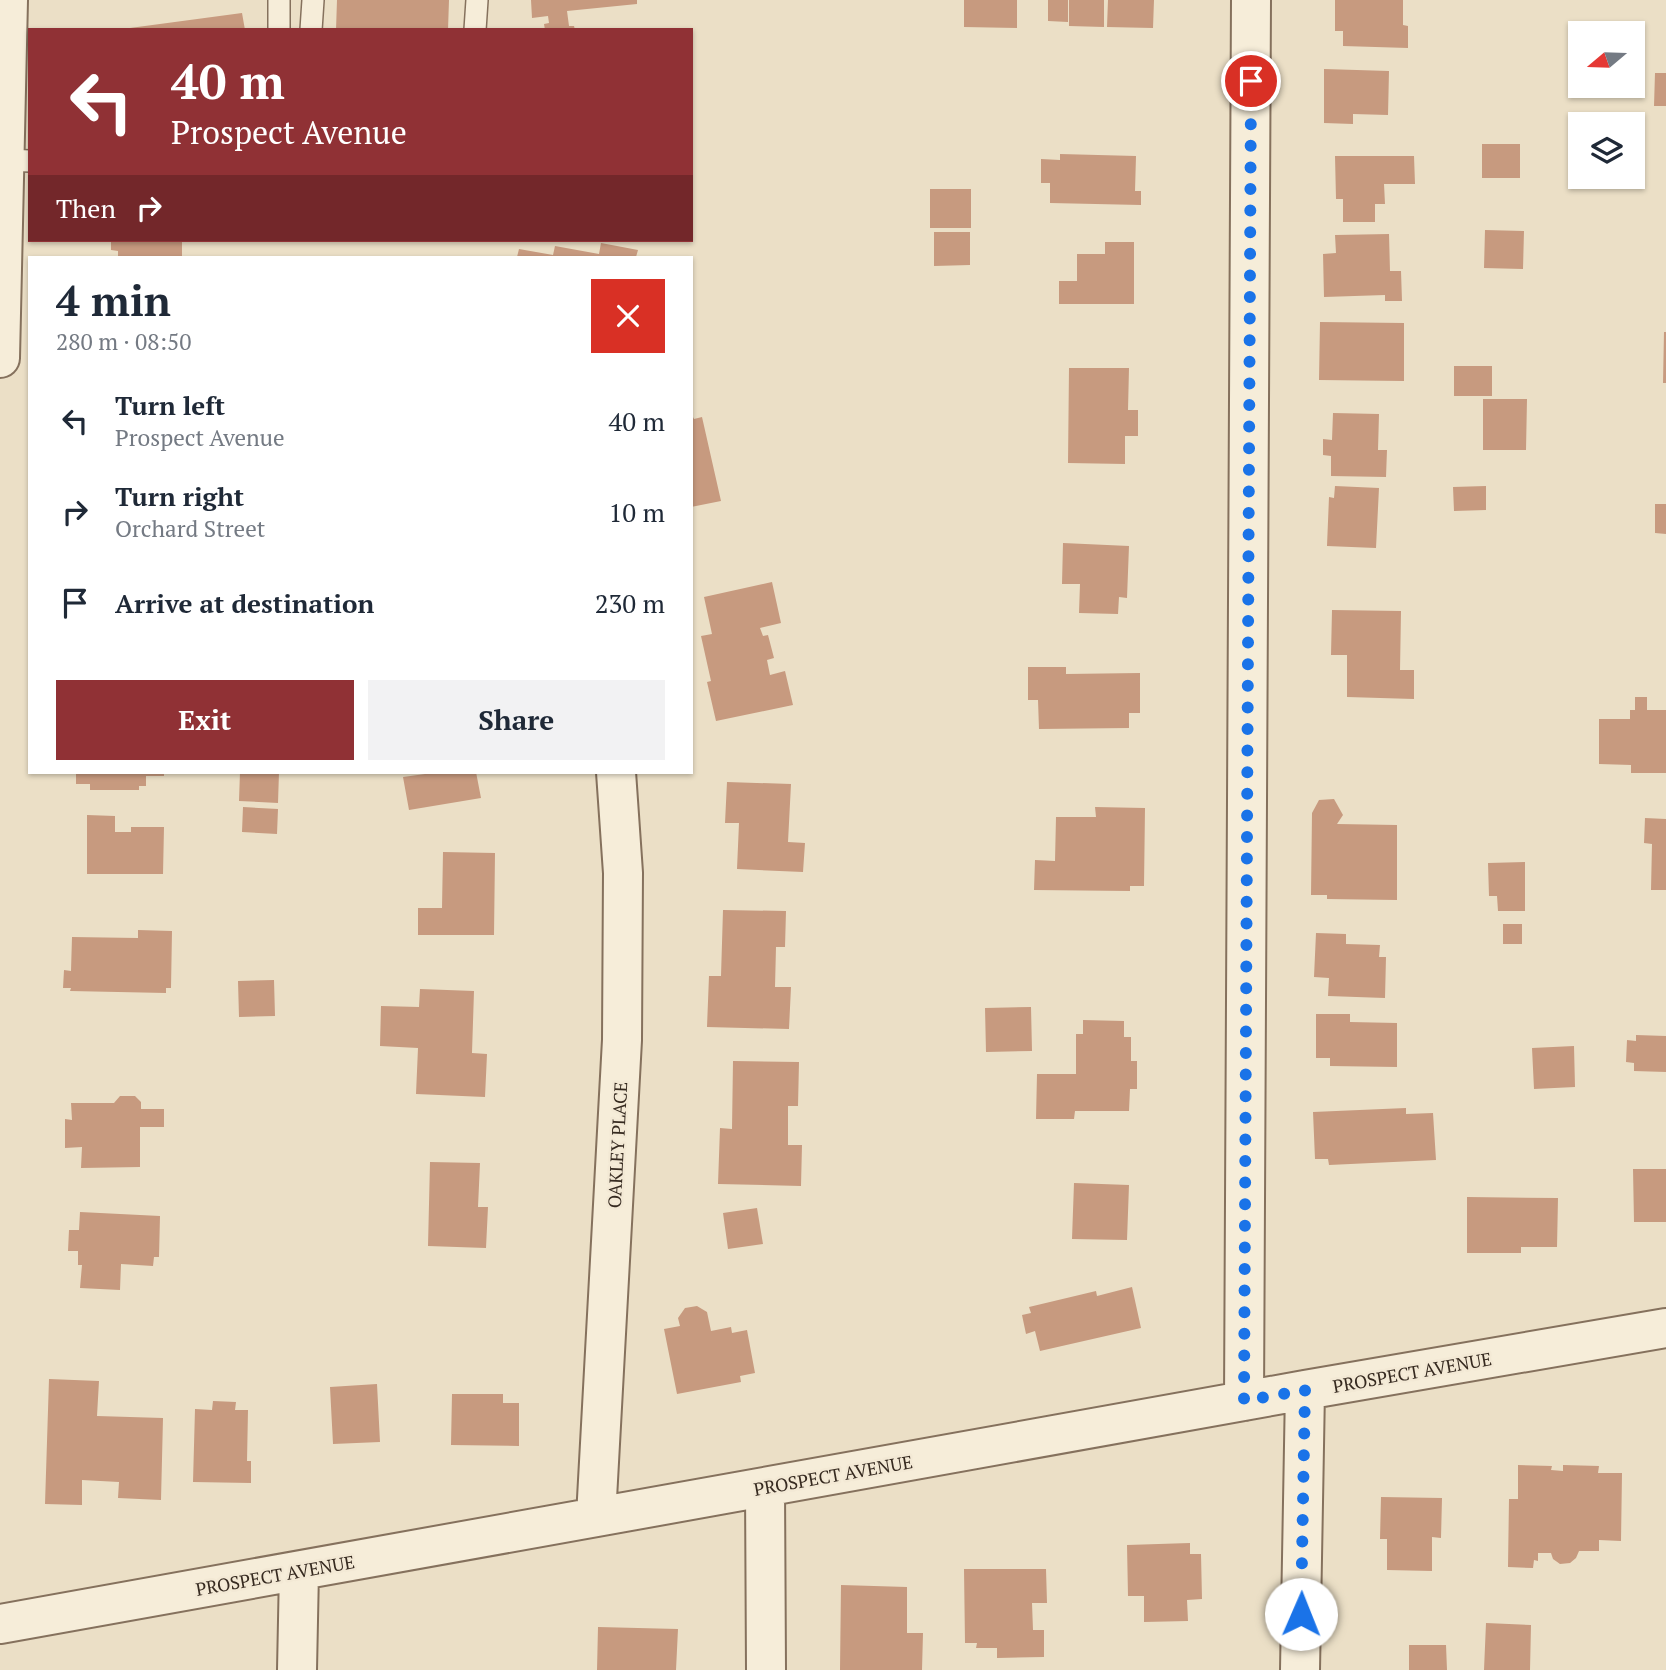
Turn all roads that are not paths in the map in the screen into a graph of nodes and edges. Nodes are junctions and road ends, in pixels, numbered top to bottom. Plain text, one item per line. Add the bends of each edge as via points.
1 (8, 0) edge
2 (279, 0) edge
3 (313, 0) edge
4 (477, 0) edge
5 (1251, 0) edge
6 (279, 28) edge
7 (311, 28) edge
8 (475, 28) edge
9 (17, 160) edge
10 (0, 358) edge
11 (616, 774) edge
12 (1666, 1328) edge
13 (1305, 1390) junction
14 (1244, 1401) junction
15 (765, 1487) junction
16 (596, 1517) junction
17 (299, 1571) junction
18 (0, 1624) edge
19 (297, 1670) edge
20 (766, 1670) edge
21 (1300, 1670) edge

1 - 9 street
2 - 6 lane
3 - 7 lane
4 - 8 lane
5 - 14 street
9 - 10 street
11 - 16 street, OAKLEY PLACE via 623,873 622,1040
12 - 13 street, PROSPECT AVENUE
13 - 14 street, PROSPECT AVENUE
13 - 21 street
14 - 15 street, PROSPECT AVENUE
15 - 16 street, PROSPECT AVENUE
15 - 20 street
16 - 17 street, PROSPECT AVENUE
17 - 18 street, PROSPECT AVENUE
17 - 19 street

